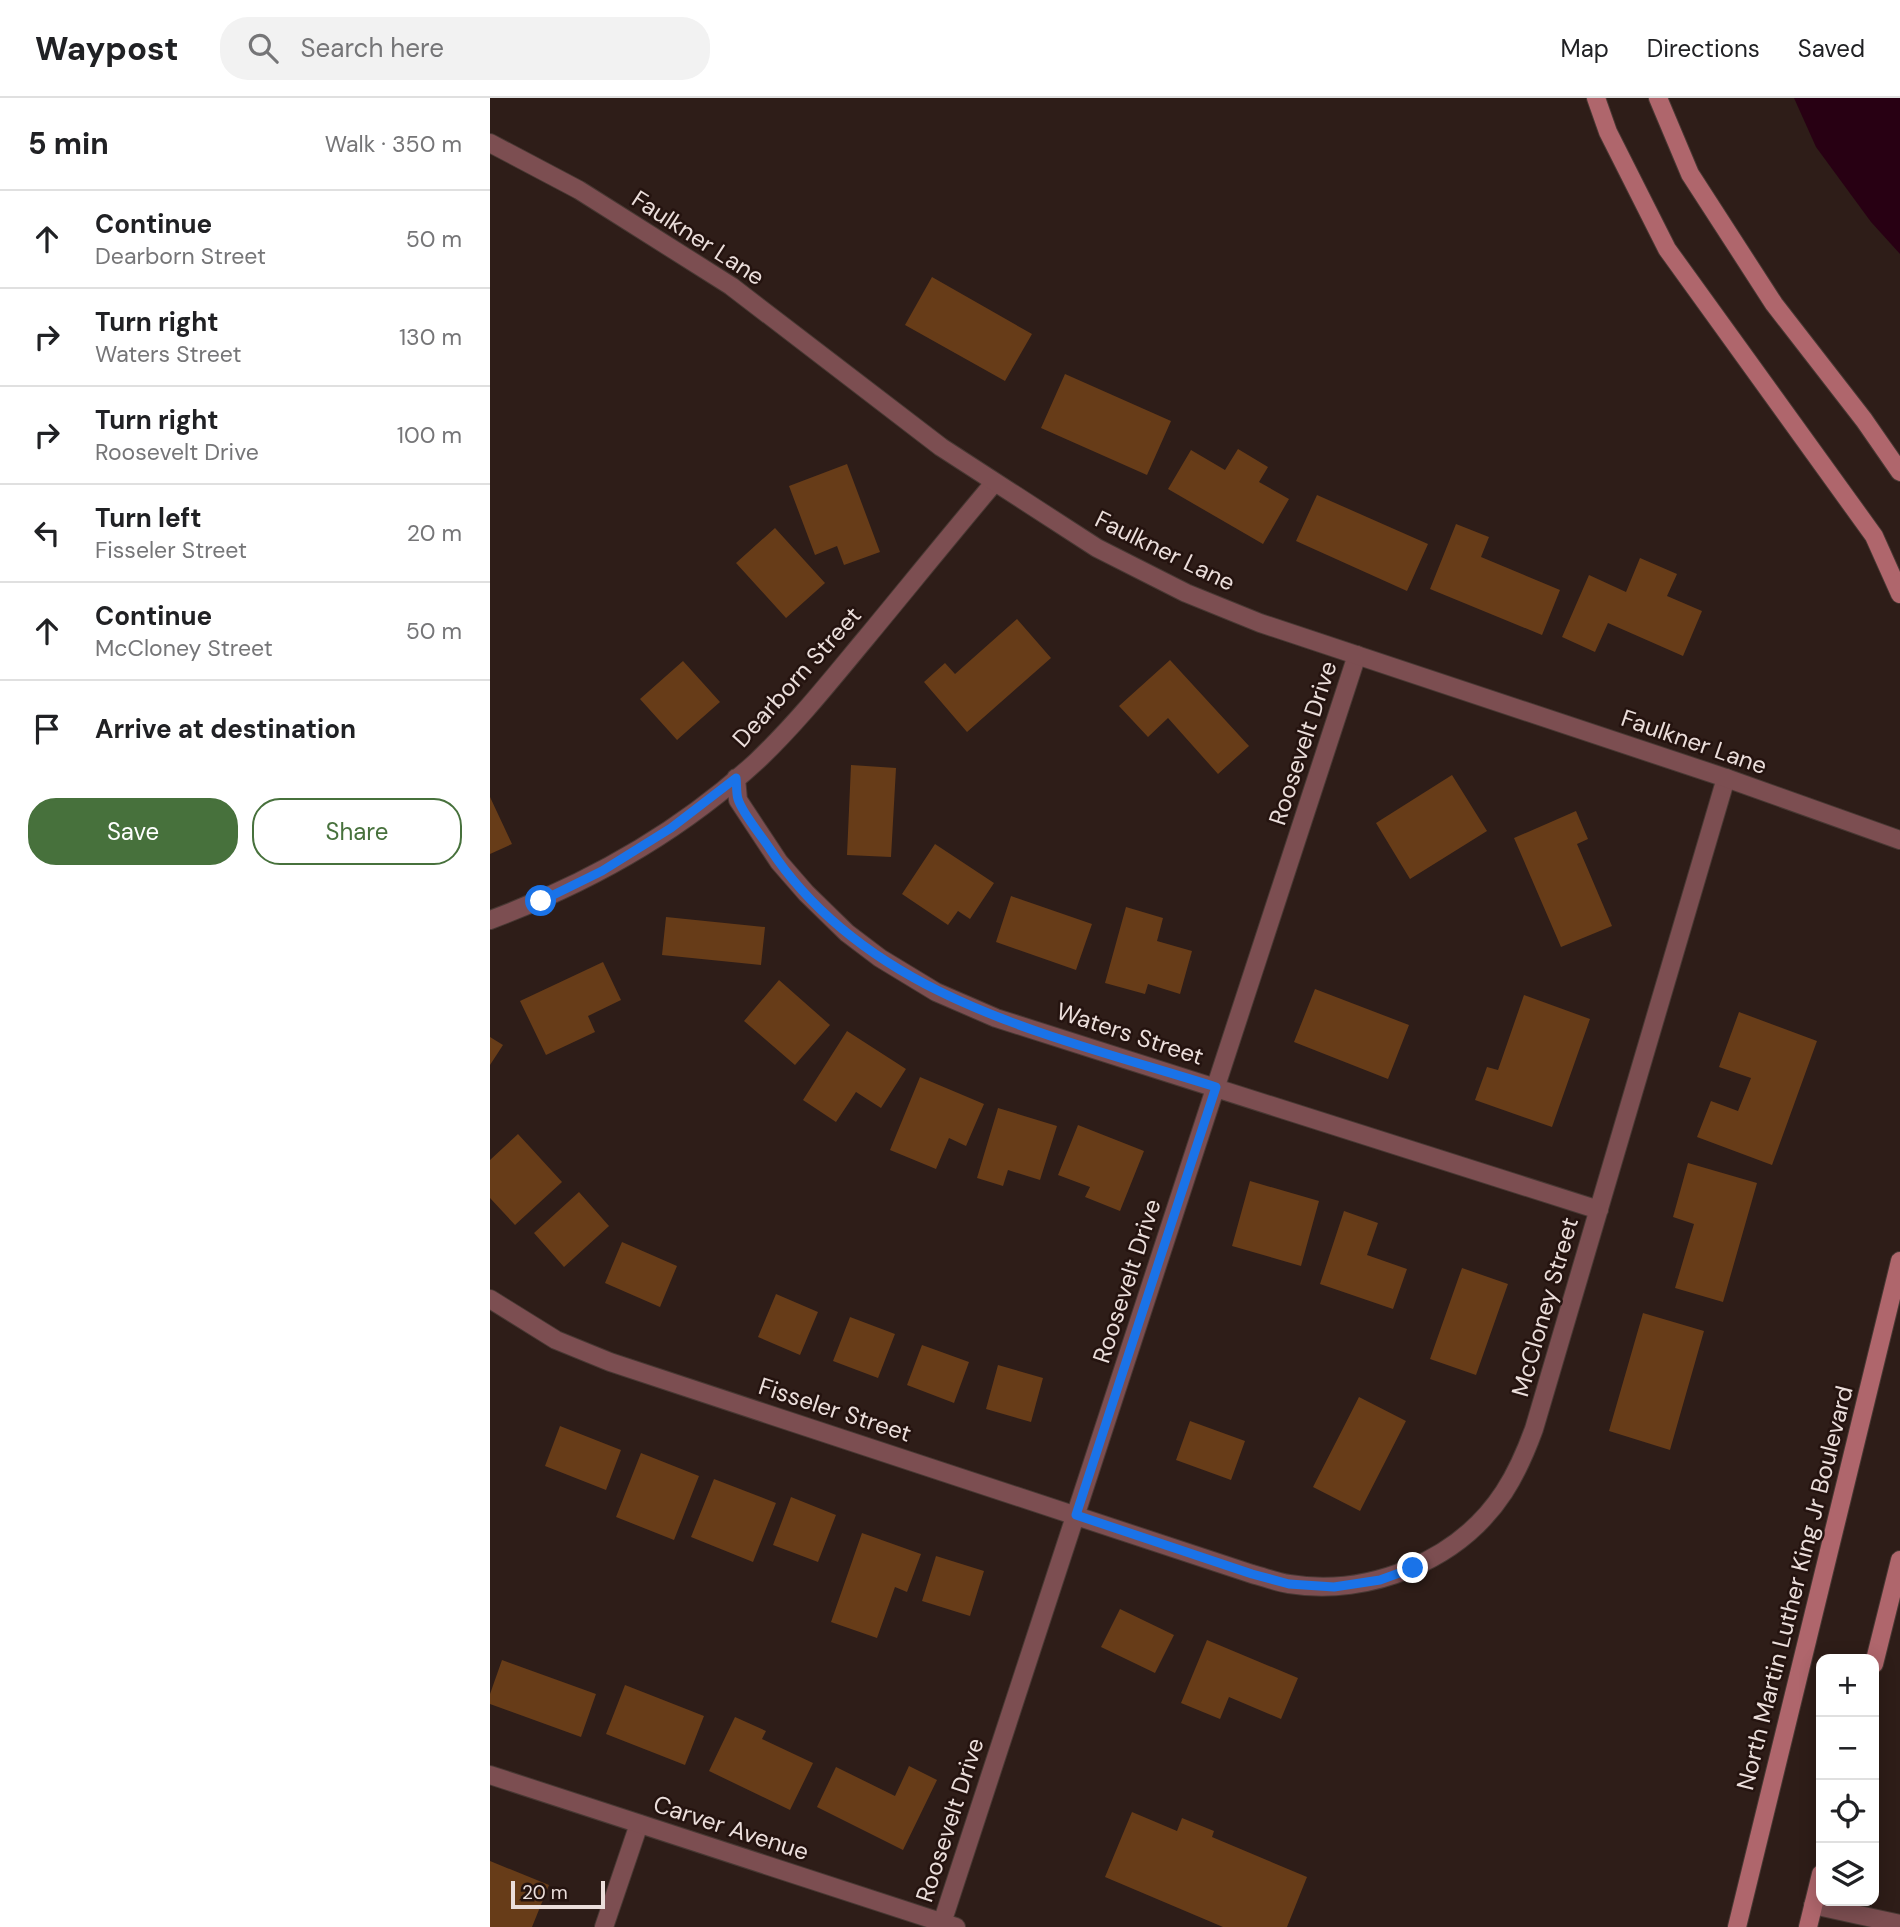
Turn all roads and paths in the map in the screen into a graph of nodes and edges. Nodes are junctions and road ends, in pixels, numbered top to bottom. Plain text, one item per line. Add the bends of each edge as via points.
1 (1596, 98) edge
2 (1658, 98) edge
3 (490, 143) edge
4 (1900, 472) edge
5 (994, 483) junction
6 (1900, 594) edge
7 (1357, 655) junction
8 (736, 778) junction
9 (1726, 778) junction
10 (1900, 840) edge
11 (490, 920) edge
12 (1216, 1087) junction
13 (1599, 1210) junction
14 (1900, 1261) edge
15 (490, 1299) edge
16 (1076, 1515) junction
17 (1173, 1548) joint
18 (1900, 1560) edge
19 (1876, 1654) edge
20 (490, 1775) edge
21 (639, 1824) junction
22 (1816, 1893) edge
23 (1813, 1905) junction
24 (1900, 1924) edge
25 (949, 1925) edge
26 (604, 1927) edge
27 (1737, 1927) edge
28 (1808, 1927) edge

1 - 6 main road via 1608,132 1667,249 1874,536
2 - 4 main road via 1690,174 1774,304
3 - 5 street, Faulkner Lane via 579,190 731,286
5 - 7 street, Faulkner Lane via 1097,548 1186,593
5 - 8 street, Dearborn Street via 804,712
7 - 9 street, Faulkner Lane
7 - 12 street, Roosevelt Drive
8 - 11 street, Dearborn Street via 671,828 602,871
8 - 12 street, Waters Street via 738,800 779,862 847,933 880,958 936,992 996,1018
9 - 10 street, Faulkner Lane
9 - 13 street, McCloney Street
12 - 13 street, Waters Street
12 - 16 street, Roosevelt Drive
13 - 17 street, McCloney Street via 1521,1464 1475,1526 1443,1552 1380,1580 1334,1587 1289,1584
14 - 27 main road, North Martin Luther King Jr Boulevard
15 - 16 street, Fisseler Street via 556,1340 610,1362
16 - 17 street, Fisseler Street
16 - 25 street, Roosevelt Drive
18 - 19 main road
20 - 21 street, Carver Avenue
21 - 25 street, Carver Avenue
21 - 26 street
22 - 23 main road
23 - 24 street
23 - 28 main road

